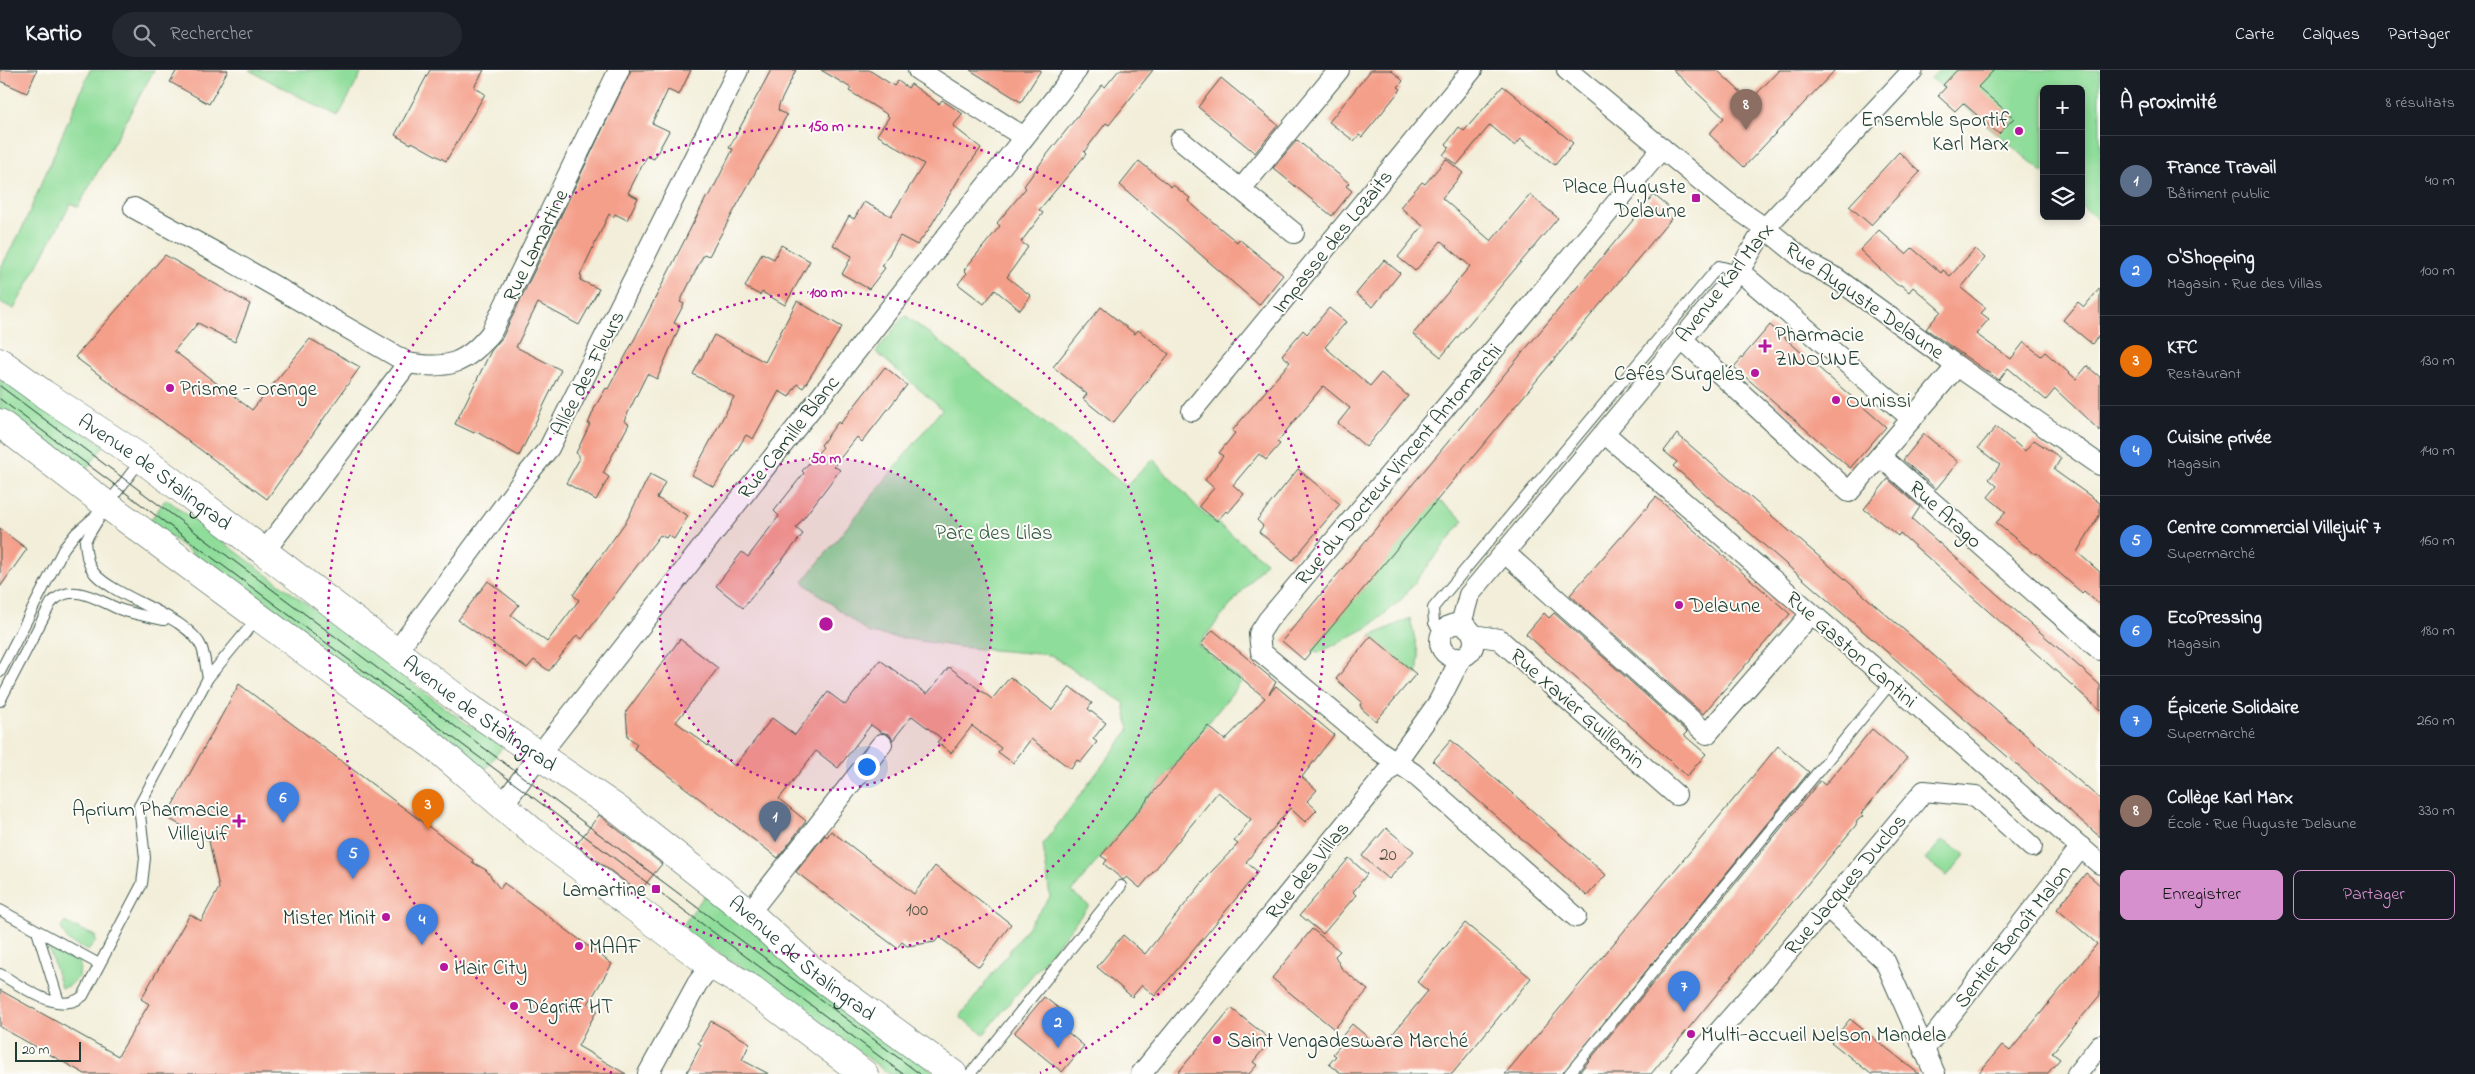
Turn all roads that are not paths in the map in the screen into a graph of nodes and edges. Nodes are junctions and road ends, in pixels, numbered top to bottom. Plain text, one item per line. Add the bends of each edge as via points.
1 (619, 70) edge
2 (738, 70) edge
3 (918, 70) edge
4 (1077, 70) edge
5 (1339, 70) edge
6 (1472, 70) edge
7 (1567, 70) edge
8 (1913, 70) edge
9 (1024, 137) junction
10 (1180, 140) dead end
11 (1662, 148) junction
12 (1241, 189) junction
13 (134, 208) dead end
14 (1765, 228) junction
15 (1294, 233) dead end
16 (1739, 271) junction
17 (1682, 339) junction
18 (0, 362) edge
19 (408, 363) junction
20 (1957, 366) junction
21 (1192, 412) dead end
22 (1912, 419) junction
23 (0, 423) edge
24 (1604, 433) junction
25 (1880, 456) junction
26 (142, 459) junction
27 (2100, 464) edge
28 (107, 505) junction
29 (264, 552) junction
30 (1504, 552) junction
31 (1812, 614) junction
32 (258, 616) junction
33 (175, 623) junction
34 (1467, 630) junction
35 (1442, 634) junction
36 (2100, 650) edge
37 (396, 652) junction
38 (1460, 658) junction
39 (0, 672) edge
40 (208, 678) junction
41 (1891, 683) junction
42 (0, 701) edge
43 (882, 744) dead end
44 (540, 754) junction
45 (1396, 762) junction
46 (1676, 795) dead end
47 (502, 806) junction
48 (2032, 847) dead end
49 (2082, 847) junction
50 (2100, 864) edge
51 (1121, 886) dead end
52 (1827, 907) junction
53 (0, 910) edge
54 (749, 913) junction
55 (1576, 918) dead end
56 (37, 931) junction
57 (99, 964) junction
58 (711, 965) junction
59 (0, 974) edge
60 (60, 1002) junction
61 (2100, 1045) edge
62 (1925, 1048) junction
63 (648, 1074) edge
64 (864, 1074) edge
65 (953, 1074) edge
66 (970, 1074) edge
67 (1141, 1074) edge
68 (1569, 1074) edge
69 (1682, 1074) edge
70 (1935, 1074) edge
71 (2077, 1074) edge

1 - 19 street, Rue Lamartine via 491,334 467,358 454,363 429,367
2 - 37 street, Allée des Fleurs via 549,448
3 - 9 street
4 - 9 street, Rue Camille Blanc
5 - 12 street
6 - 21 street, Impasse des Lozaits
7 - 11 street, Rue Auguste Delaune
8 - 14 street, Avenue Karl Marx
9 - 44 street, Rue Camille Blanc
10 - 12 street
11 - 14 street, Rue Auguste Delaune via 1727,202
11 - 45 street, Rue du Docteur Vincent Antomarchi via 1259,634 1261,652
12 - 15 street
13 - 19 street, Rue Lamartine
14 - 16 street, Avenue Karl Marx
14 - 20 street, Rue Auguste Delaune via 1808,263 1836,278
16 - 17 street, Avenue Karl Marx
16 - 22 street
16 - 35 lane via 1719,266 1433,608 1434,623
17 - 24 street, Avenue Karl Marx
17 - 25 street via 1850,492
18 - 26 main road, Avenue de Stalingrad
19 - 29 street
20 - 22 street
20 - 27 street, Rue Auguste Delaune
22 - 25 street
23 - 28 main road
24 - 30 street, Avenue Karl Marx
24 - 31 street, Rue Gaston Cantini
25 - 36 street, Rue Arago
26 - 28 lane
26 - 29 main road, Avenue de Stalingrad
28 - 32 main road
28 - 33 lane via 85,541 87,558 95,574
28 - 39 lane via 64,548
29 - 37 main road, Avenue de Stalingrad
30 - 31 street via 1707,734
30 - 34 street, Avenue Karl Marx via 1469,595
31 - 41 street, Rue Gaston Cantini
32 - 40 lane
32 - 47 main road via 435,747
33 - 40 lane via 189,631 202,647
33 - 42 lane via 120,609 82,593 60,596 51,603
34 - 35 street via 1449,626
34 - 38 street via 1474,641 1471,652
34 - 46 street, Rue Xavier Guillemin via 1499,639
35 - 38 street via 1441,644 1446,653
37 - 44 main road, Avenue de Stalingrad via 467,706
38 - 45 street, Rue des Villas via 1438,703
40 - 57 lane via 139,806 145,858 142,884
41 - 49 street, Rue Gaston Cantini
41 - 68 lane
43 - 54 street
44 - 47 street, Rue Camille Blanc
44 - 54 main road, Avenue de Stalingrad
45 - 55 street, Rue du Docteur Vincent Antomarchi via 1413,773
45 - 67 street, Rue des Villas
47 - 58 main road
48 - 52 street, Rue Jacques Duclos via 1976,796 1924,791
49 - 50 street, Rue Gaston Cantini
49 - 62 street, Sentier Benoît Malon
51 - 66 lane
52 - 62 street via 1885,962
52 - 69 street, Rue Jacques Duclos
53 - 56 lane
54 - 65 main road, Avenue de Stalingrad via 814,972
56 - 57 lane
56 - 60 lane
57 - 60 lane via 83,996 71,1002
58 - 63 street via 697,984
58 - 64 main road via 752,989
59 - 60 lane via 44,999
61 - 71 street
62 - 70 street

